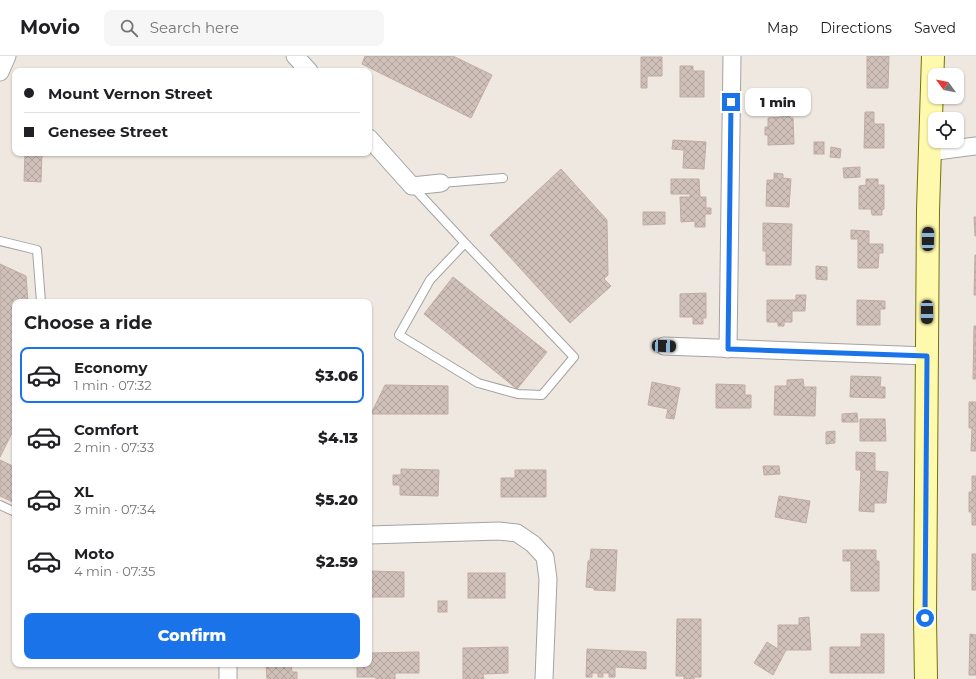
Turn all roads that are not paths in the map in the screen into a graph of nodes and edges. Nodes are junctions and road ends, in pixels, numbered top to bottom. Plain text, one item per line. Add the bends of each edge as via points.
1 (7, 56) edge
2 (295, 56) edge
3 (732, 56) edge
4 (933, 56) edge
5 (306, 68) edge
6 (0, 72) edge
7 (372, 141) edge
8 (976, 146) edge
9 (929, 152) junction
10 (503, 178) dead end
11 (441, 183) joint
12 (412, 186) junction
13 (0, 241) edge
14 (465, 244) junction
15 (41, 299) edge
16 (664, 346) dead end
17 (728, 349) junction
18 (927, 356) junction
19 (0, 505) edge
20 (12, 511) edge
21 (372, 535) edge
22 (228, 667) edge
23 (228, 679) edge
24 (544, 679) edge
25 (926, 679) edge

1 - 6 street
2 - 5 street
3 - 17 street
4 - 9 main road
7 - 12 street
8 - 9 street
9 - 18 main road
10 - 11 lane
11 - 12 street
12 - 14 lane
13 - 15 lane via 37,250
14 - 14 lane via 574,357 542,395 518,394 478,383 399,335 430,280
16 - 17 street
17 - 18 street
18 - 25 main road
19 - 20 lane
21 - 24 street via 499,531 517,533 533,544 544,557 548,579
22 - 23 street

